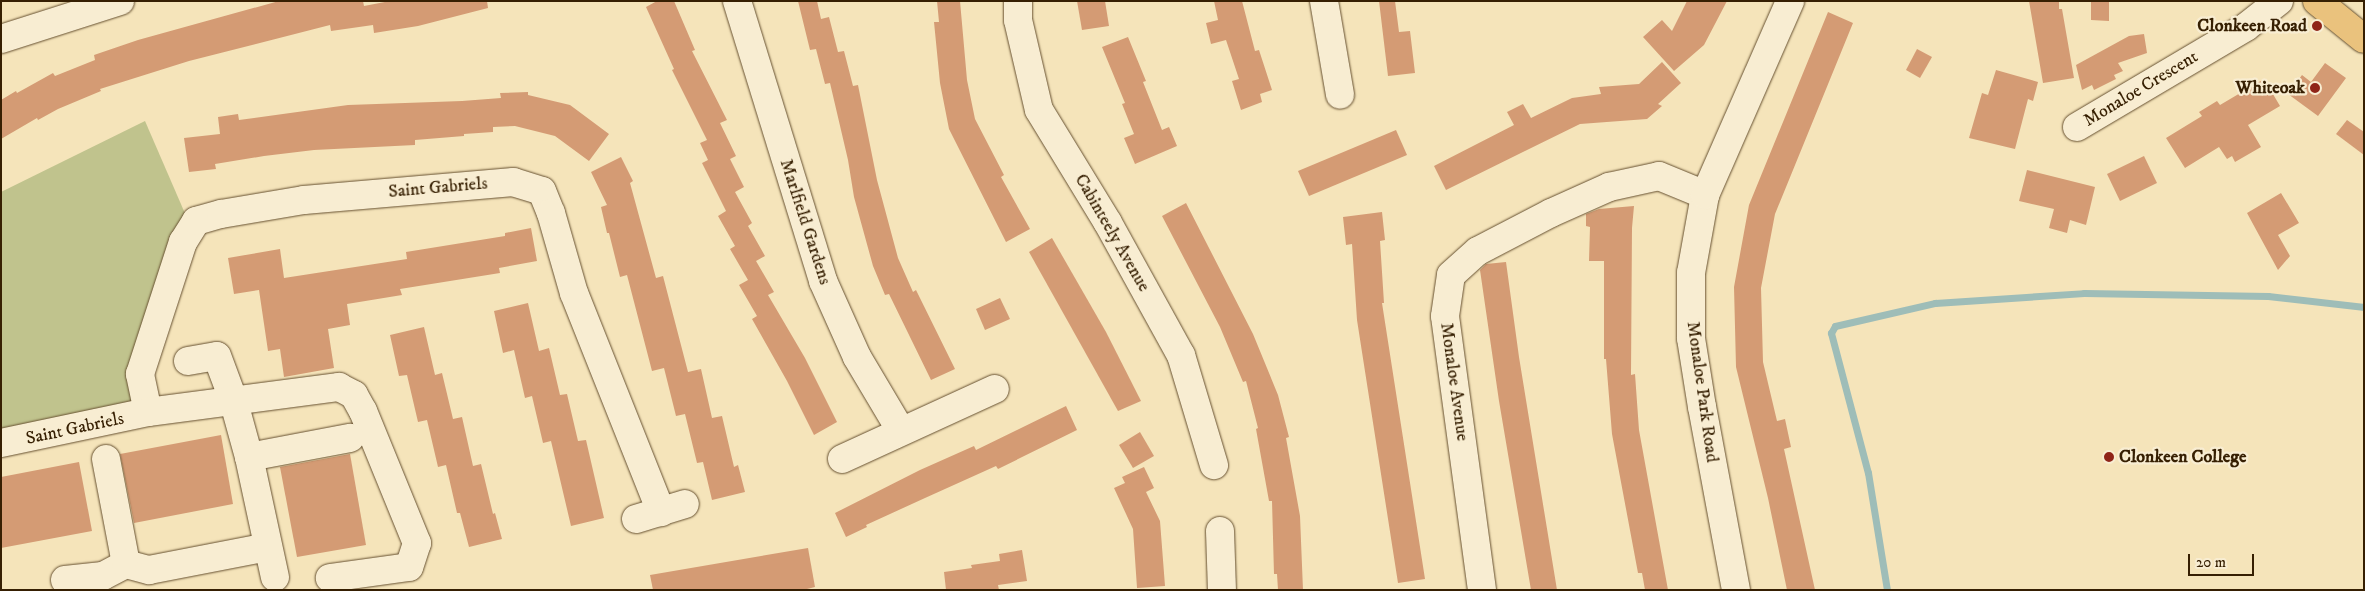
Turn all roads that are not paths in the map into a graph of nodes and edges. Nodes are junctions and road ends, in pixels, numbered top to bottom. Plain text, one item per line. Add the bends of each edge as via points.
1 (120, 1) edge
2 (737, 1) edge
3 (1018, 1) edge
4 (1324, 1) edge
5 (1790, 1) edge
6 (2279, 1) edge
7 (2317, 1) edge
8 (1, 38) edge
9 (2364, 39) edge
10 (1340, 96) dead end
11 (2077, 127) dead end
12 (1705, 195) junction
13 (188, 361) dead end
14 (994, 387) dead end
15 (233, 399) junction
16 (148, 412) junction
17 (900, 432) junction
18 (350, 438) dead end
19 (1, 443) edge
20 (249, 456) junction
21 (106, 459) dead end
22 (842, 459) dead end
23 (1214, 465) dead end
24 (661, 512) dead end
25 (1220, 531) dead end
26 (268, 547) junction
27 (126, 564) junction
28 (275, 577) dead end
29 (330, 578) dead end
30 (65, 580) dead end
31 (1222, 590) edge
32 (1482, 590) edge
33 (1736, 590) edge

1 - 8 street
2 - 17 street, Marlfield Gardens via 823,281 857,357
3 - 23 street, Cabinteely Avenue via 1018,20 1039,110 1108,223 1181,355
4 - 10 street
5 - 12 street, Monaloe Park Road
6 - 11 street, Monaloe Crescent via 2246,27
7 - 9 main road
12 - 32 street, Monaloe Avenue via 1658,176 1609,187 1478,251 1451,275 1445,316
12 - 33 street, Monaloe Park Road via 1691,273 1691,338
13 - 15 street via 217,356
14 - 17 street
15 - 16 street, Saint Gabriels
15 - 20 street
15 - 29 street, Saint Gabriels via 339,387 354,394 417,543 409,567
16 - 19 street, Saint Gabriels
16 - 24 street, Saint Gabriels via 140,374 182,242 196,221 304,200 513,182 542,190 574,293
17 - 22 street
18 - 20 street
20 - 26 street
21 - 27 street
25 - 31 street
26 - 27 street via 148,570
26 - 28 street
27 - 30 street via 103,576

